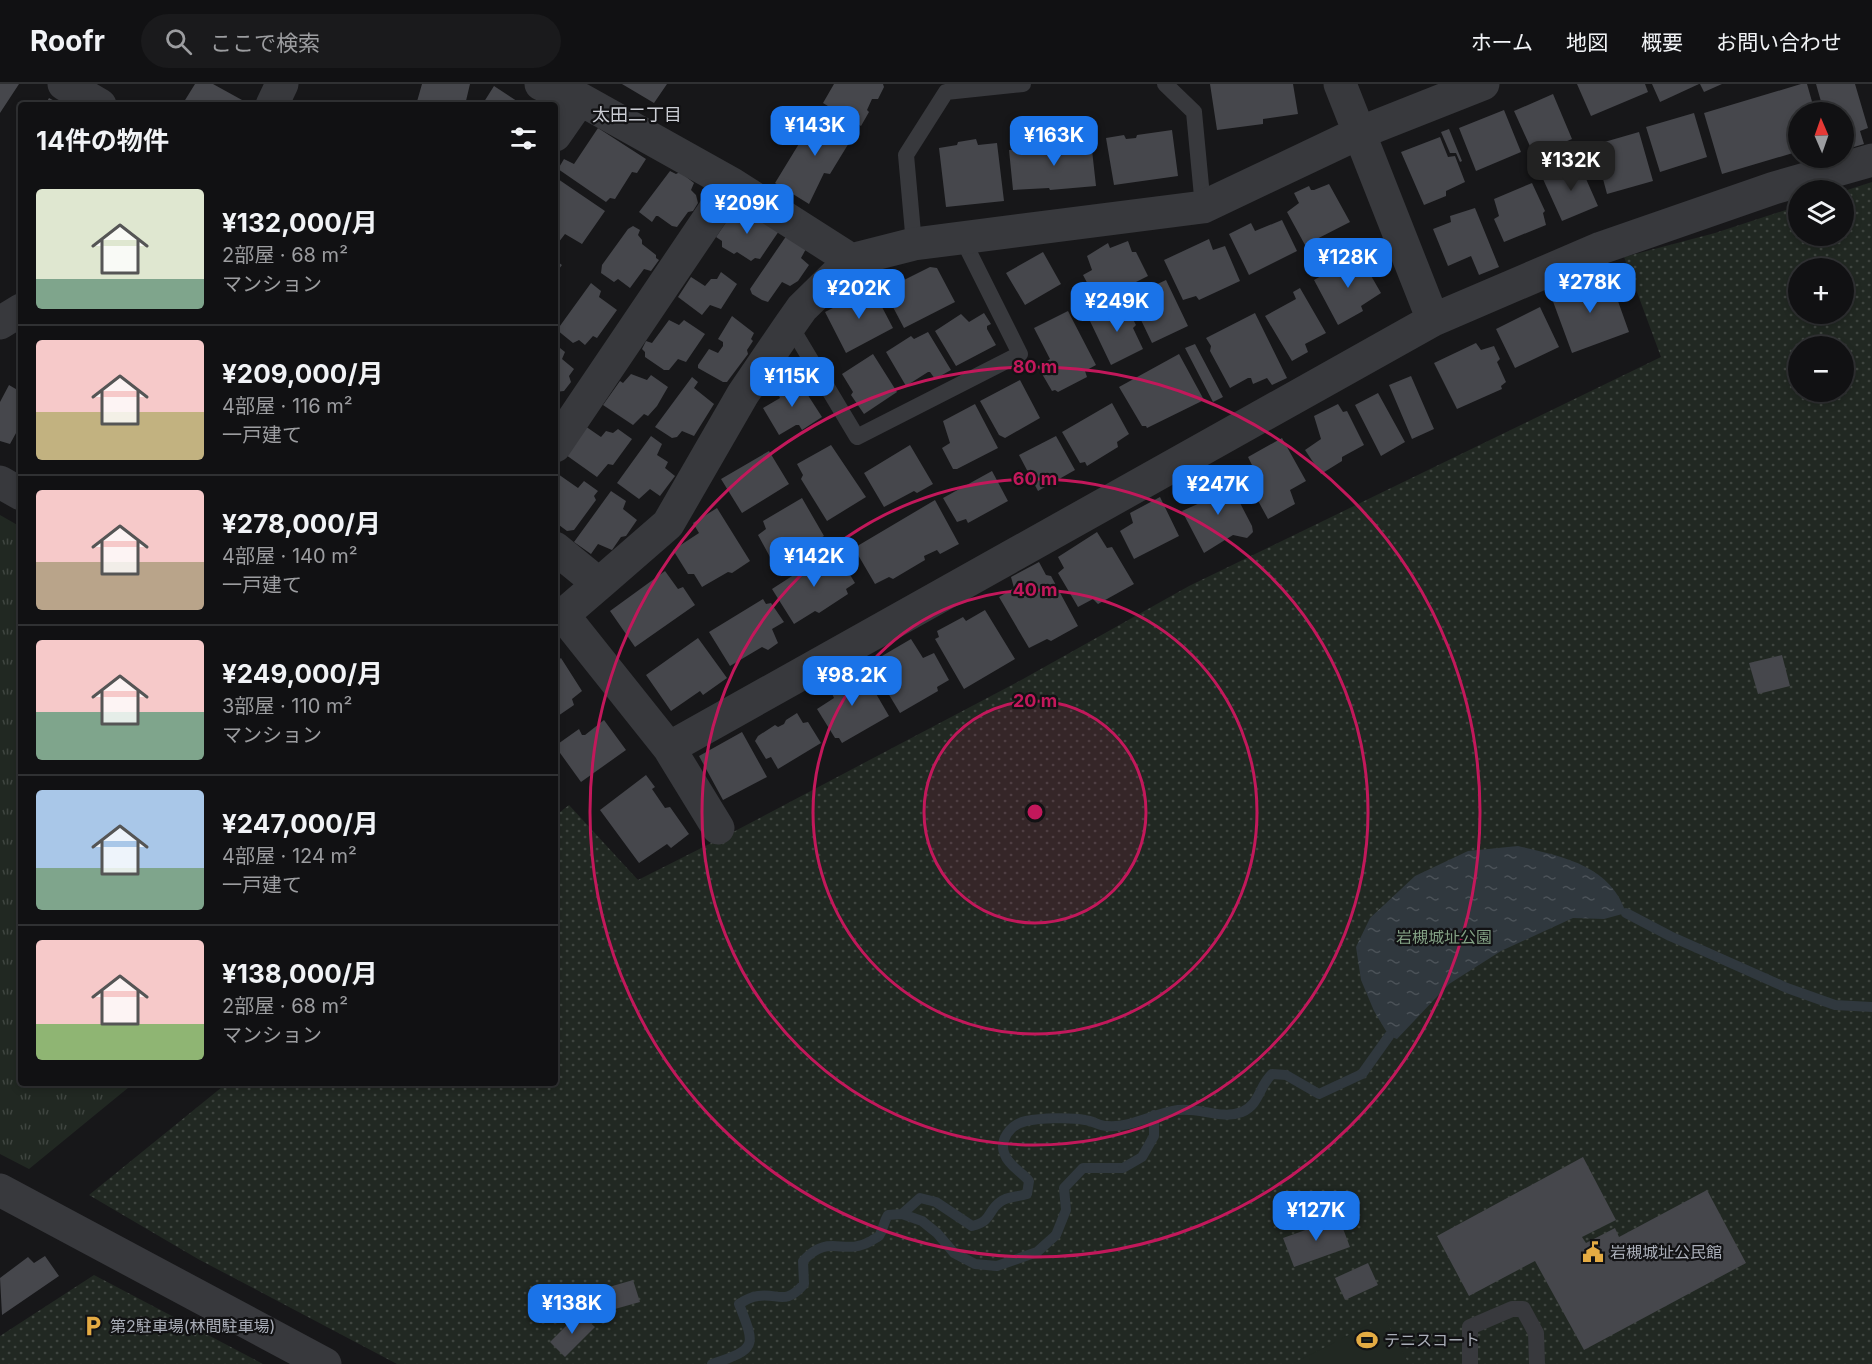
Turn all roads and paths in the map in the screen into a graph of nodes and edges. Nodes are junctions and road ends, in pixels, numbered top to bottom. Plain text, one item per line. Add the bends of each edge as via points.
1 (64, 84) edge
2 (282, 84) edge
3 (541, 84) edge
4 (1023, 84) edge
5 (1165, 84) edge
6 (1340, 84) edge
7 (1483, 84) edge
8 (580, 99) junction
9 (94, 102) edge
10 (273, 102) edge
11 (558, 131) edge
12 (1359, 133) junction
13 (1872, 160) edge
14 (732, 184) junction
15 (1203, 207) junction
16 (962, 238) junction
17 (914, 244) junction
18 (851, 260) junction
19 (18, 312) edge
20 (1433, 320) junction
21 (0, 323) edge
22 (790, 325) junction
23 (558, 442) edge
24 (0, 482) edge
25 (18, 492) edge
26 (558, 550) edge
27 (599, 584) junction
28 (559, 617) edge
29 (669, 748) junction
30 (718, 828) dead end
31 (0, 1190) edge
32 (326, 1364) edge
33 (1470, 1364) edge
34 (1537, 1364) edge

1 - 9 street
2 - 10 street
3 - 8 street
4 - 17 lane via 946,92 906,154
5 - 15 lane via 1194,112
6 - 12 street
7 - 12 street
8 - 11 street
8 - 14 street
12 - 15 street
12 - 20 street
13 - 20 street via 1774,188 1601,248
14 - 18 street
14 - 23 street
15 - 16 street
16 - 17 street
16 - 22 lane via 1020,354 857,437
17 - 18 street
18 - 22 street
19 - 21 street
20 - 29 street
22 - 27 street via 742,394 668,524
24 - 25 street
26 - 27 street
27 - 28 street
28 - 29 street
29 - 30 street
31 - 32 street
33 - 34 lane via 1470,1327 1512,1309 1523,1309 1536,1333

